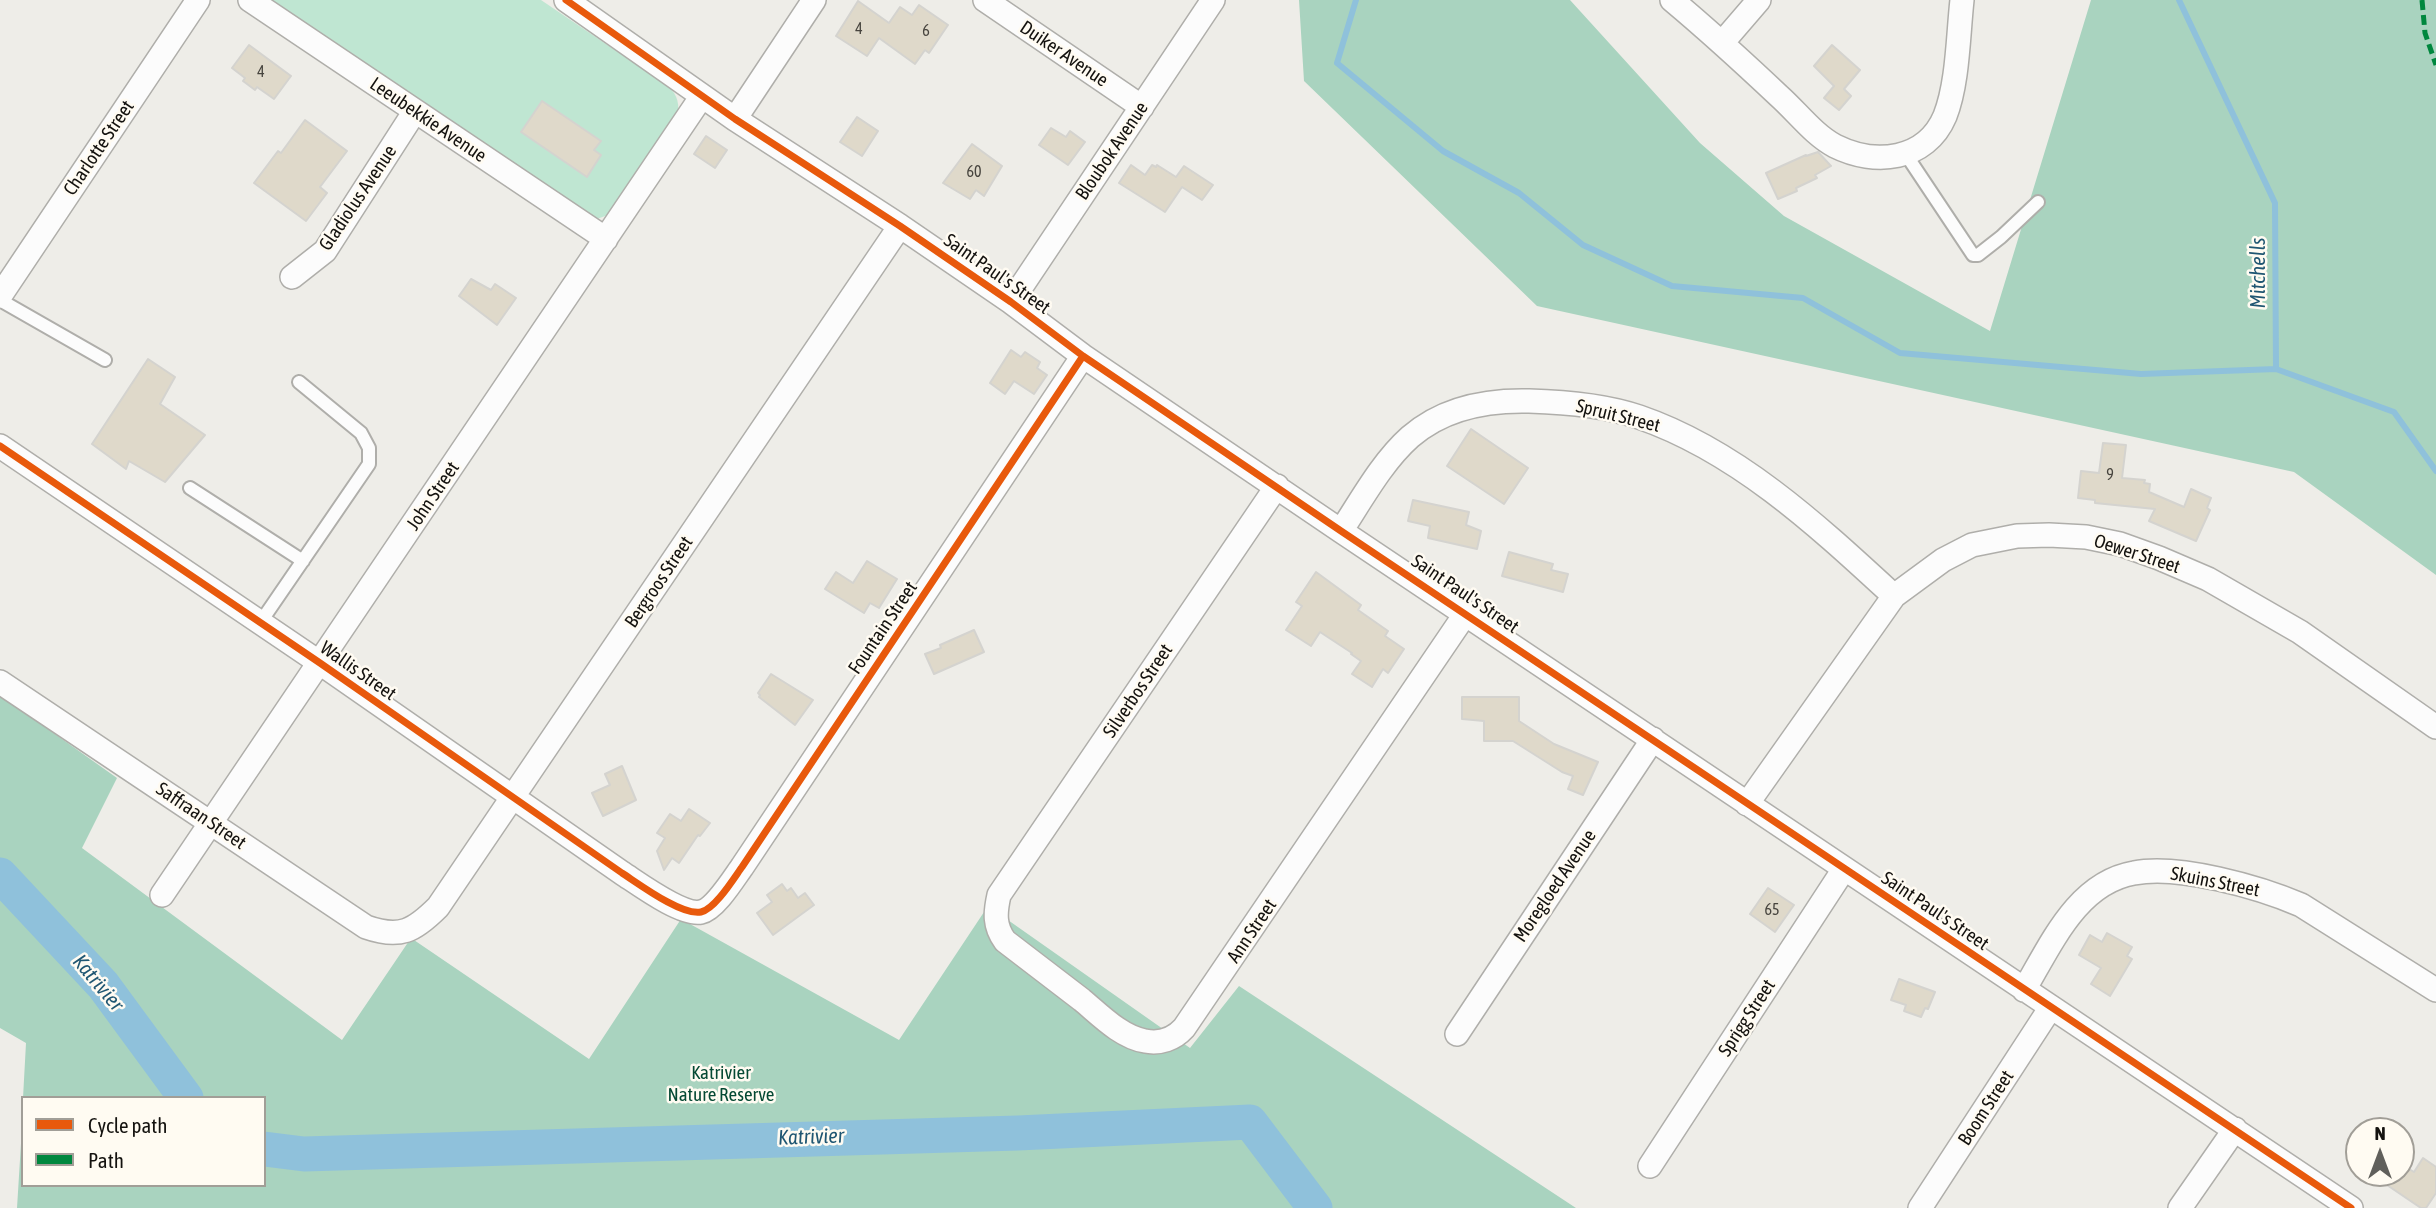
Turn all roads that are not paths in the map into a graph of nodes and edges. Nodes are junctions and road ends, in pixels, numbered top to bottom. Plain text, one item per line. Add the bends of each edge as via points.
1 (198, 0) edge
2 (250, 0) edge
3 (566, 0) edge
4 (814, 0) edge
5 (985, 0) edge
6 (1213, 0) edge
7 (1672, 0) edge
8 (1759, 0) edge
9 (1962, 0) edge
10 (1722, 43) junction
11 (702, 96) junction
12 (1142, 107) junction
13 (415, 111) junction
14 (735, 119) junction
15 (1905, 153) junction
16 (2038, 202) dead end
17 (900, 226) junction
18 (607, 239) junction
19 (292, 277) dead end
20 (0, 298) edge
21 (1011, 302) junction
22 (1083, 356) junction
23 (105, 360) dead end
24 (299, 382) dead end
25 (0, 446) edge
26 (1277, 486) junction
27 (190, 488) dead end
28 (1341, 531) junction
29 (303, 561) junction
30 (1894, 596) junction
31 (1466, 613) junction
32 (260, 623) junction
33 (320, 663) junction
34 (0, 682) edge
35 (2436, 727) edge
36 (1653, 738) junction
37 (513, 798) junction
38 (1748, 804) junction
39 (211, 823) junction
40 (1844, 869) junction
41 (162, 895) dead end
42 (999, 895) joint
43 (702, 912) joint
44 (408, 931) joint
45 (2024, 990) junction
46 (2436, 990) edge
47 (2051, 1007) junction
48 (1457, 1034) dead end
49 (2235, 1129) junction
50 (1650, 1166) dead end
51 (1920, 1208) edge
52 (2180, 1208) edge
53 (2351, 1208) edge

1 - 20 street, Charlotte Street
2 - 13 street, Leeubekkie Avenue
3 - 11 street, Saint Paul's Street
4 - 14 street
5 - 12 street, Duiker Avenue
6 - 12 street, Bloubok Avenue
7 - 10 street
8 - 10 street
9 - 15 street via 1946,113 1927,143
10 - 15 street via 1833,144 1868,156
11 - 14 street, Saint Paul's Street
11 - 18 street, John Street
12 - 21 street, Bloubok Avenue
13 - 18 street, Leeubekkie Avenue
13 - 19 street, Gladiolus Avenue via 325,251
14 - 17 street, Saint Paul's Street
15 - 16 lane via 1973,255 2001,237
17 - 21 street, Saint Paul's Street
17 - 37 street, Bergroos Street
18 - 33 street, John Street
20 - 23 lane
21 - 22 street, Saint Paul's Street
22 - 26 street, Saint Paul's Street
22 - 43 street, Fountain Street via 742,867
24 - 29 lane via 361,433 370,456 366,471
25 - 32 street, Wallis Street
26 - 28 street, Saint Paul's Street
26 - 42 street, Silverbos Street
27 - 29 lane
28 - 30 street, Spruit Street via 1392,455 1426,425 1462,409 1500,400 1560,402 1637,417 1706,448 1800,512
28 - 31 street, Saint Paul's Street
29 - 32 lane
30 - 35 street, Oewer Street via 1972,545 2049,535 2120,544 2208,579 2247,601 2323,647
30 - 38 street, Oewer Street
31 - 36 street, Saint Paul's Street
31 - 42 street, Ann Street via 1210,993 1173,1038 1159,1042 1129,1035 1005,941 996,921
32 - 33 street, Wallis Street
33 - 37 street, Wallis Street
33 - 39 street, John Street
34 - 39 street, Saffraan Street
36 - 38 street, Saint Paul's Street
36 - 48 street, Moregloed Avenue
37 - 43 street, Wallis Street via 670,902
37 - 44 street, Bergroos Street via 438,906
38 - 40 street, Saint Paul's Street
39 - 41 street, John Street
39 - 44 street, Saffraan Street via 366,927
40 - 45 street, Saint Paul's Street
40 - 50 street, Sprigg Street
45 - 46 street, Skuins Street via 2076,908 2117,877 2148,871 2213,879 2301,905
45 - 47 street, Saint Paul's Street
47 - 49 street, Saint Paul's Street
47 - 51 street, Boom Street
49 - 52 street
49 - 53 street, Saint Paul's Street

